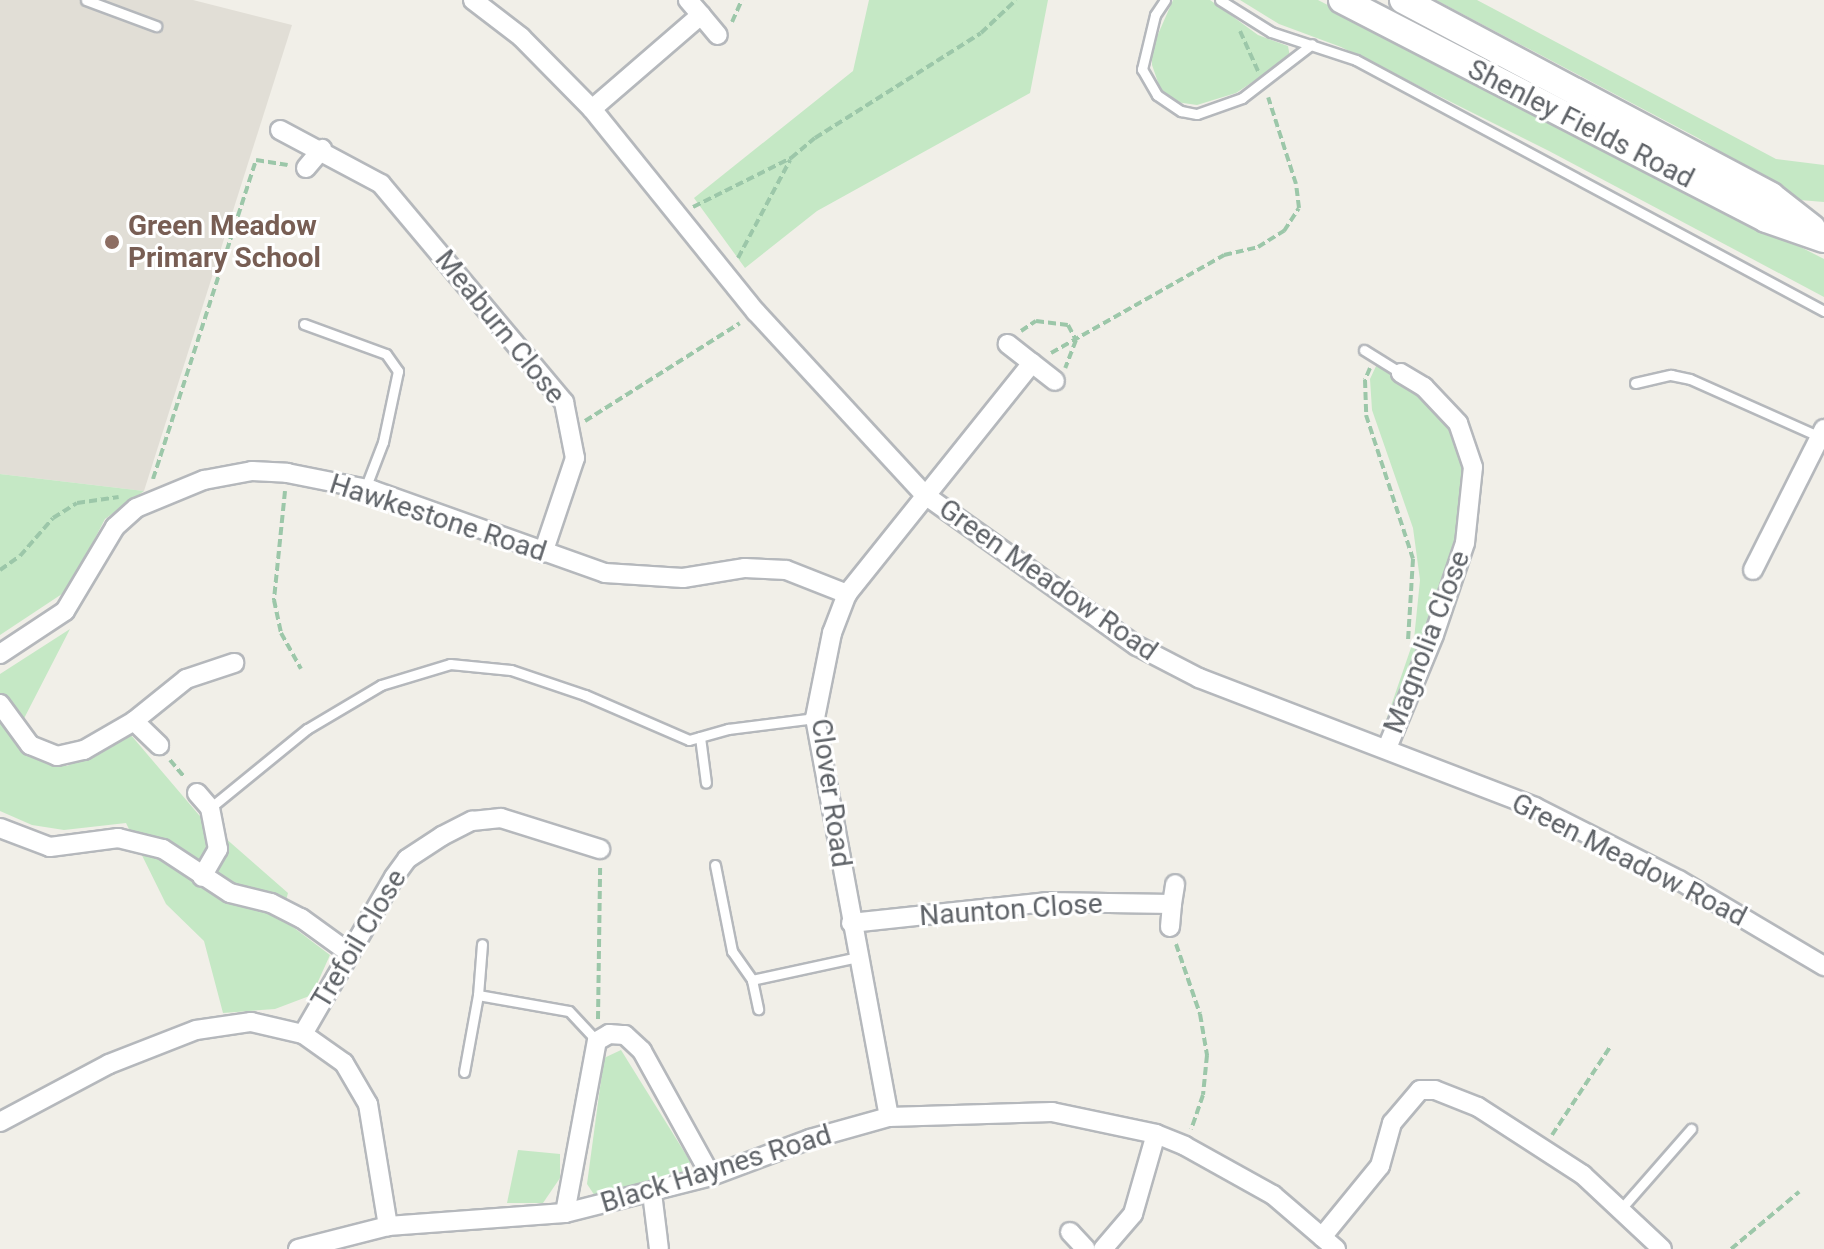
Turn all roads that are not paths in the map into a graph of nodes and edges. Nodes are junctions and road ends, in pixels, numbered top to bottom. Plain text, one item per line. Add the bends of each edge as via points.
1 (86, 0) edge
2 (473, 0) edge
3 (688, 0) edge
4 (1165, 0) edge
5 (1220, 0) edge
6 (1342, 0) edge
7 (1403, 0) edge
8 (701, 15) junction
9 (156, 26) dead end
10 (718, 35) dead end
11 (1312, 44) junction
12 (592, 109) junction
13 (280, 130) dead end
14 (322, 149) junction
15 (306, 168) road end
16 (1824, 238) edge
17 (1824, 311) edge
18 (304, 324) dead end
19 (1008, 344) road end
20 (1364, 350) dead end
21 (1032, 363) junction
22 (1401, 373) joint
23 (1055, 381) road end
24 (1635, 383) dead end
25 (1822, 433) edge
26 (365, 489) junction
27 (925, 495) junction
28 (543, 553) junction
29 (1753, 570) dead end
30 (847, 594) junction
31 (0, 654) edge
32 (234, 663) dead end
33 (0, 704) edge
34 (815, 718) junction
35 (134, 721) junction
36 (700, 737) junction
37 (159, 745) road end
38 (1387, 748) junction
39 (706, 783) dead end
40 (197, 793) road end
41 (210, 808) junction
42 (0, 828) edge
43 (600, 849) road end
44 (715, 865) dead end
45 (202, 877) junction
46 (1175, 884) dead end
47 (1172, 904) junction
48 (851, 923) junction
49 (1170, 927) road end
50 (482, 944) dead end
51 (348, 952) junction
52 (858, 957) junction
53 (1824, 966) edge
54 (752, 980) junction
55 (478, 995) junction
56 (758, 1009) dead end
57 (303, 1034) junction
58 (597, 1041) junction
59 (464, 1072) dead end
60 (4, 1112) edge
61 (889, 1117) junction
62 (1691, 1129) dead end
63 (1156, 1134) junction
64 (711, 1176) junction
65 (652, 1193) junction
66 (1620, 1210) junction
67 (565, 1213) junction
68 (388, 1226) junction
69 (1070, 1232) dead end
70 (1329, 1243) edge
71 (298, 1249) edge
72 (659, 1249) edge
73 (1086, 1249) edge
74 (1103, 1249) edge
75 (1662, 1249) edge

1 - 9 lane
2 - 12 street, Green Meadow Road via 521,37
3 - 8 street
4 - 11 lane via 1155,15 1142,69 1147,83 1169,105 1197,114 1264,84
5 - 11 lane via 1271,32
6 - 16 street, Shenley Fields Road via 1766,219
7 - 16 street, Shenley Fields Road via 1771,196
8 - 10 street
8 - 12 street
11 - 17 lane via 1356,60
12 - 27 street, Green Meadow Road via 756,312
13 - 14 street, Meaburn Close
14 - 15 street
14 - 28 street, Meaburn Close via 381,184 564,402 575,458
18 - 26 lane via 386,354 398,371 383,442
19 - 21 street
20 - 22 lane
21 - 23 street
21 - 27 street, Clover Road
22 - 38 street, Magnolia Close via 1424,387 1458,423 1473,467 1465,543
24 - 25 lane via 1682,377
25 - 29 street
26 - 28 street, Hawkestone Road
26 - 31 street, Hawkestone Road via 252,471 204,480 141,506 115,527 65,611
27 - 30 street, Clover Road
27 - 38 street, Green Meadow Road via 1137,646 1199,678
28 - 30 street, Hawkestone Road via 605,573 683,578 745,568 786,570
30 - 34 street, Clover Road via 832,633
32 - 35 street via 186,679
33 - 35 street via 30,745 57,756 84,750
34 - 36 lane
34 - 48 street, Clover Road
35 - 37 street
36 - 39 lane
36 - 41 lane via 689,740 666,733 585,695 511,670 450,664 381,685 307,729
38 - 53 street, Green Meadow Road via 1574,827 1679,880
40 - 41 street
41 - 45 street via 218,849
42 - 45 street via 50,847 118,838 133,841 163,849
43 - 51 street, Trefoil Close via 501,818 472,821 407,859
44 - 54 lane via 732,951
45 - 51 street via 230,893 271,903
46 - 47 street
47 - 48 street, Naunton Close via 1046,902
47 - 49 street
48 - 52 street, Clover Road
50 - 55 lane
51 - 57 street, Trefoil Close
52 - 54 lane
52 - 61 street, Clover Road
54 - 56 lane
55 - 58 lane via 569,1011
55 - 59 lane
57 - 60 street via 251,1022 196,1030
57 - 68 street via 344,1063 368,1104
58 - 64 street via 609,1034 625,1035 642,1051
58 - 67 street
61 - 63 street, Black Haynes Road via 1052,1112
61 - 64 street, Black Haynes Road
62 - 66 lane
63 - 70 street, Black Haynes Road via 1273,1195
63 - 74 street via 1133,1214
64 - 65 street, Black Haynes Road
65 - 67 street, Black Haynes Road
65 - 72 street
66 - 70 street via 1583,1175 1478,1107 1435,1090 1420,1090 1392,1123 1380,1166
66 - 75 street
67 - 68 street, Black Haynes Road
68 - 71 street, Black Haynes Road
69 - 73 street

